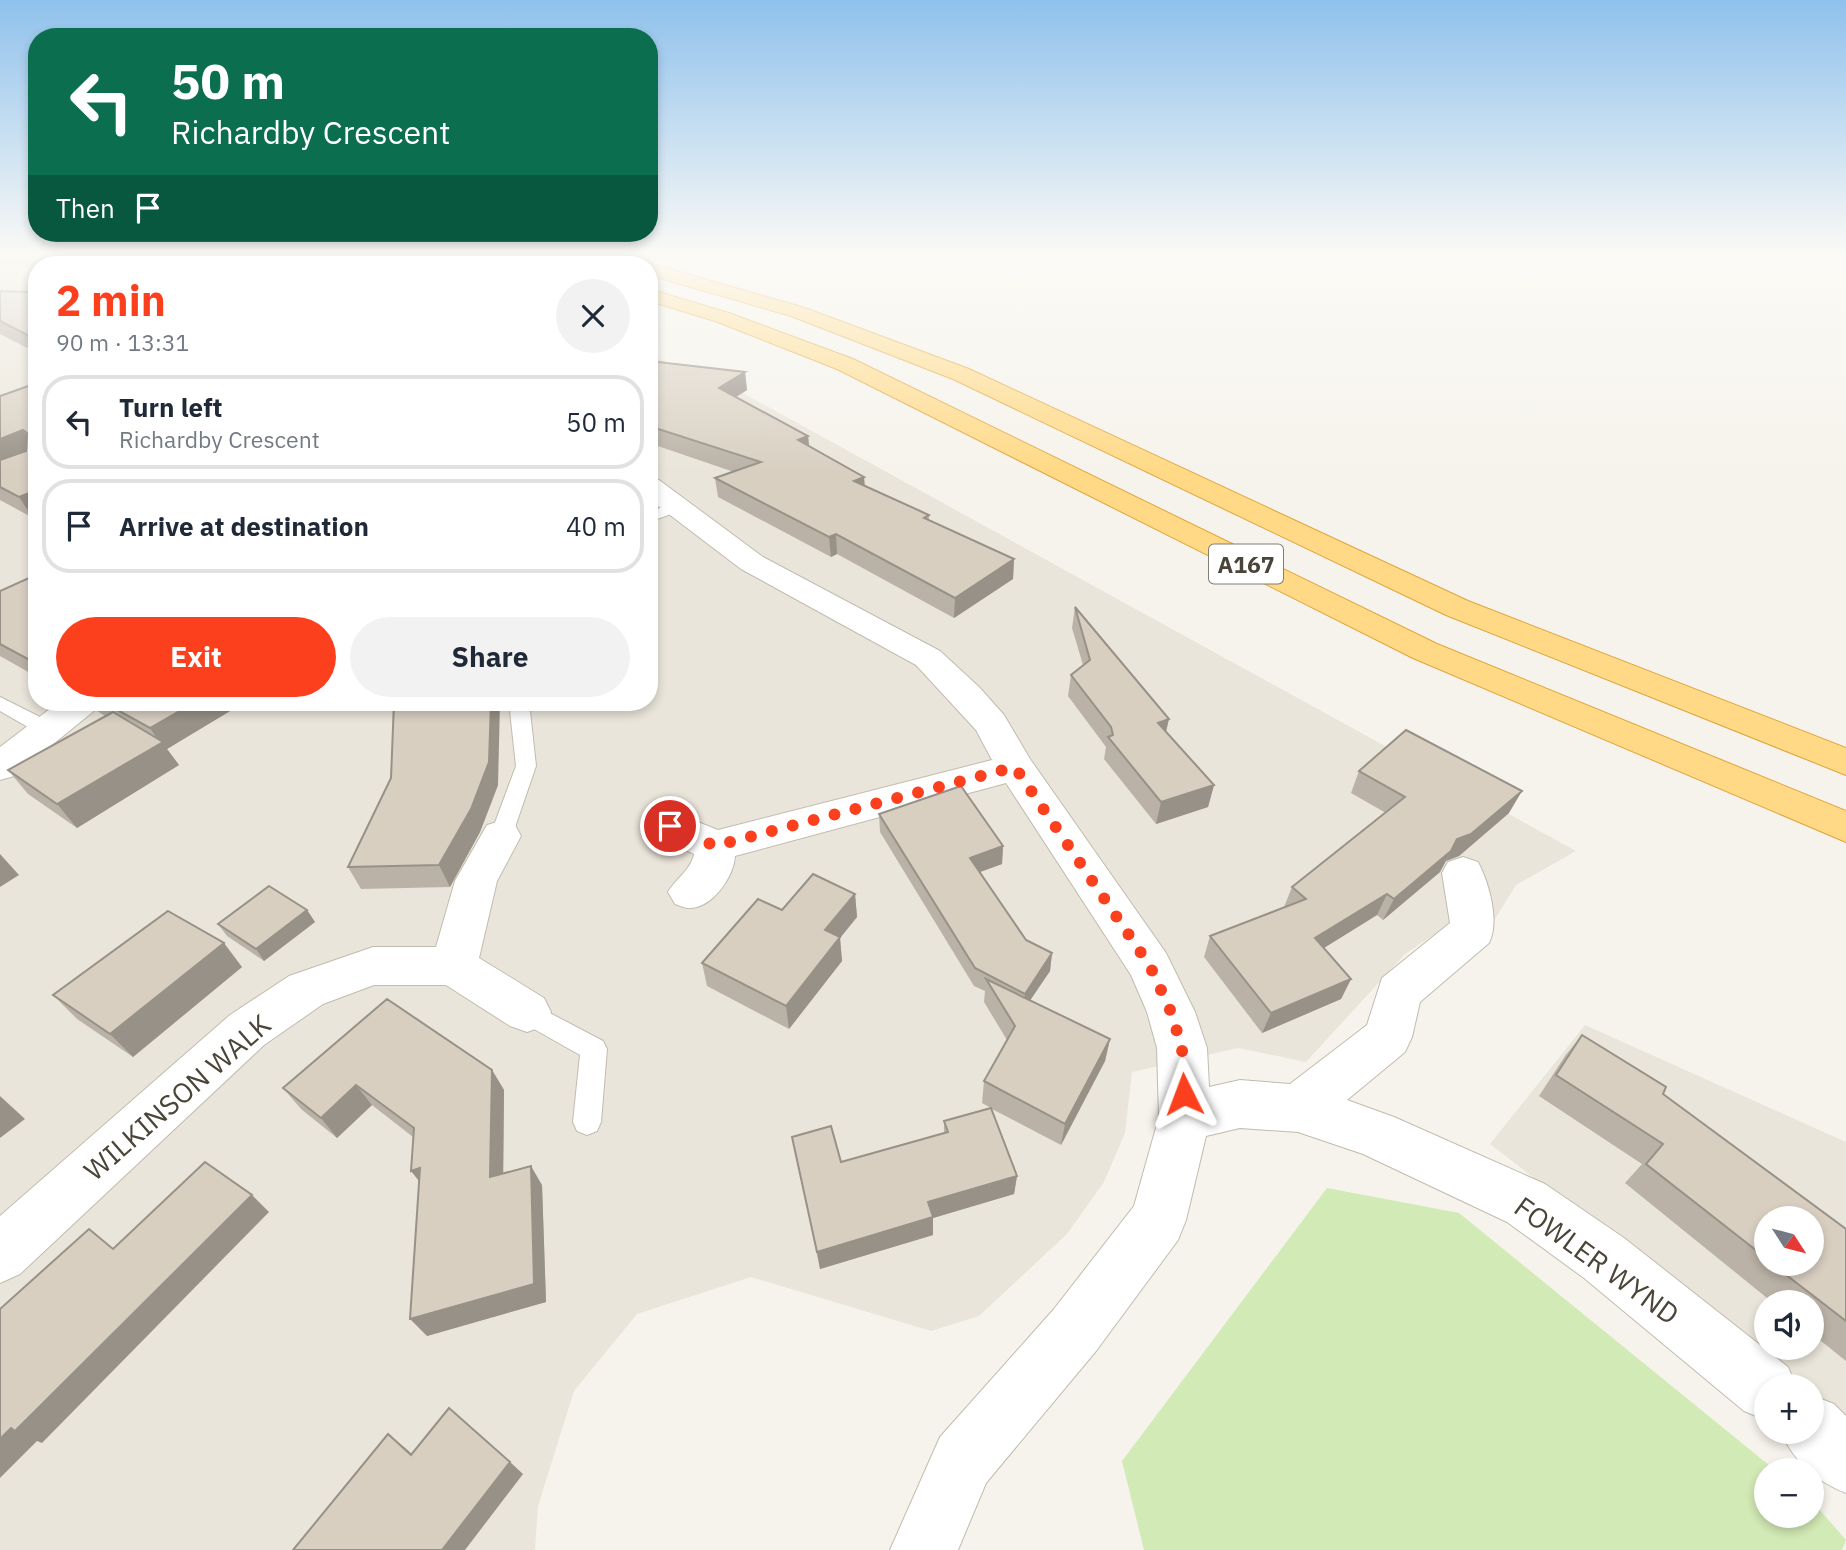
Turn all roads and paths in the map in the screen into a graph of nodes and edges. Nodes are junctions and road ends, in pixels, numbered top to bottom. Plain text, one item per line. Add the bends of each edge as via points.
1 (751, 328) edge
2 (841, 328) edge
3 (659, 503) edge
4 (0, 703) edge
5 (70, 711) edge
6 (520, 711) edge
7 (47, 729) junction
8 (1846, 762) edge
9 (0, 767) edge
10 (1015, 767) junction
11 (670, 826) dead end
12 (1846, 827) edge
13 (501, 836) joint
14 (715, 846) junction
15 (1463, 873) dead end
16 (690, 892) dead end
17 (454, 966) junction
18 (527, 1012) joint
19 (1298, 1108) junction
20 (1185, 1117) junction
21 (587, 1122) dead end
22 (0, 1254) edge
23 (1754, 1378) edge
24 (1824, 1440) edge
25 (1846, 1461) edge
26 (924, 1550) edge

1 - 12 highway, A167 via 858,370 1425,651
2 - 8 highway, A167 via 961,374 1457,608
3 - 10 street via 752,563 928,658 990,724
4 - 7 lane
5 - 7 street
6 - 13 lane via 526,766
7 - 9 street
10 - 14 street
10 - 20 street via 1150,966 1182,1048
11 - 14 street
13 - 17 street via 476,881
14 - 16 street via 713,868
15 - 19 street via 1473,930 1399,992 1388,1037
17 - 18 street
17 - 22 street, WILKINSON WALK via 373,966 306,990 247,1030
18 - 21 lane via 594,1049
19 - 20 street, FOWLER WYND via 1240,1104
19 - 23 street, FOWLER WYND via 1375,1134 1527,1203 1604,1258
20 - 26 street via 1158,1220 1075,1330 963,1460
24 - 25 street

